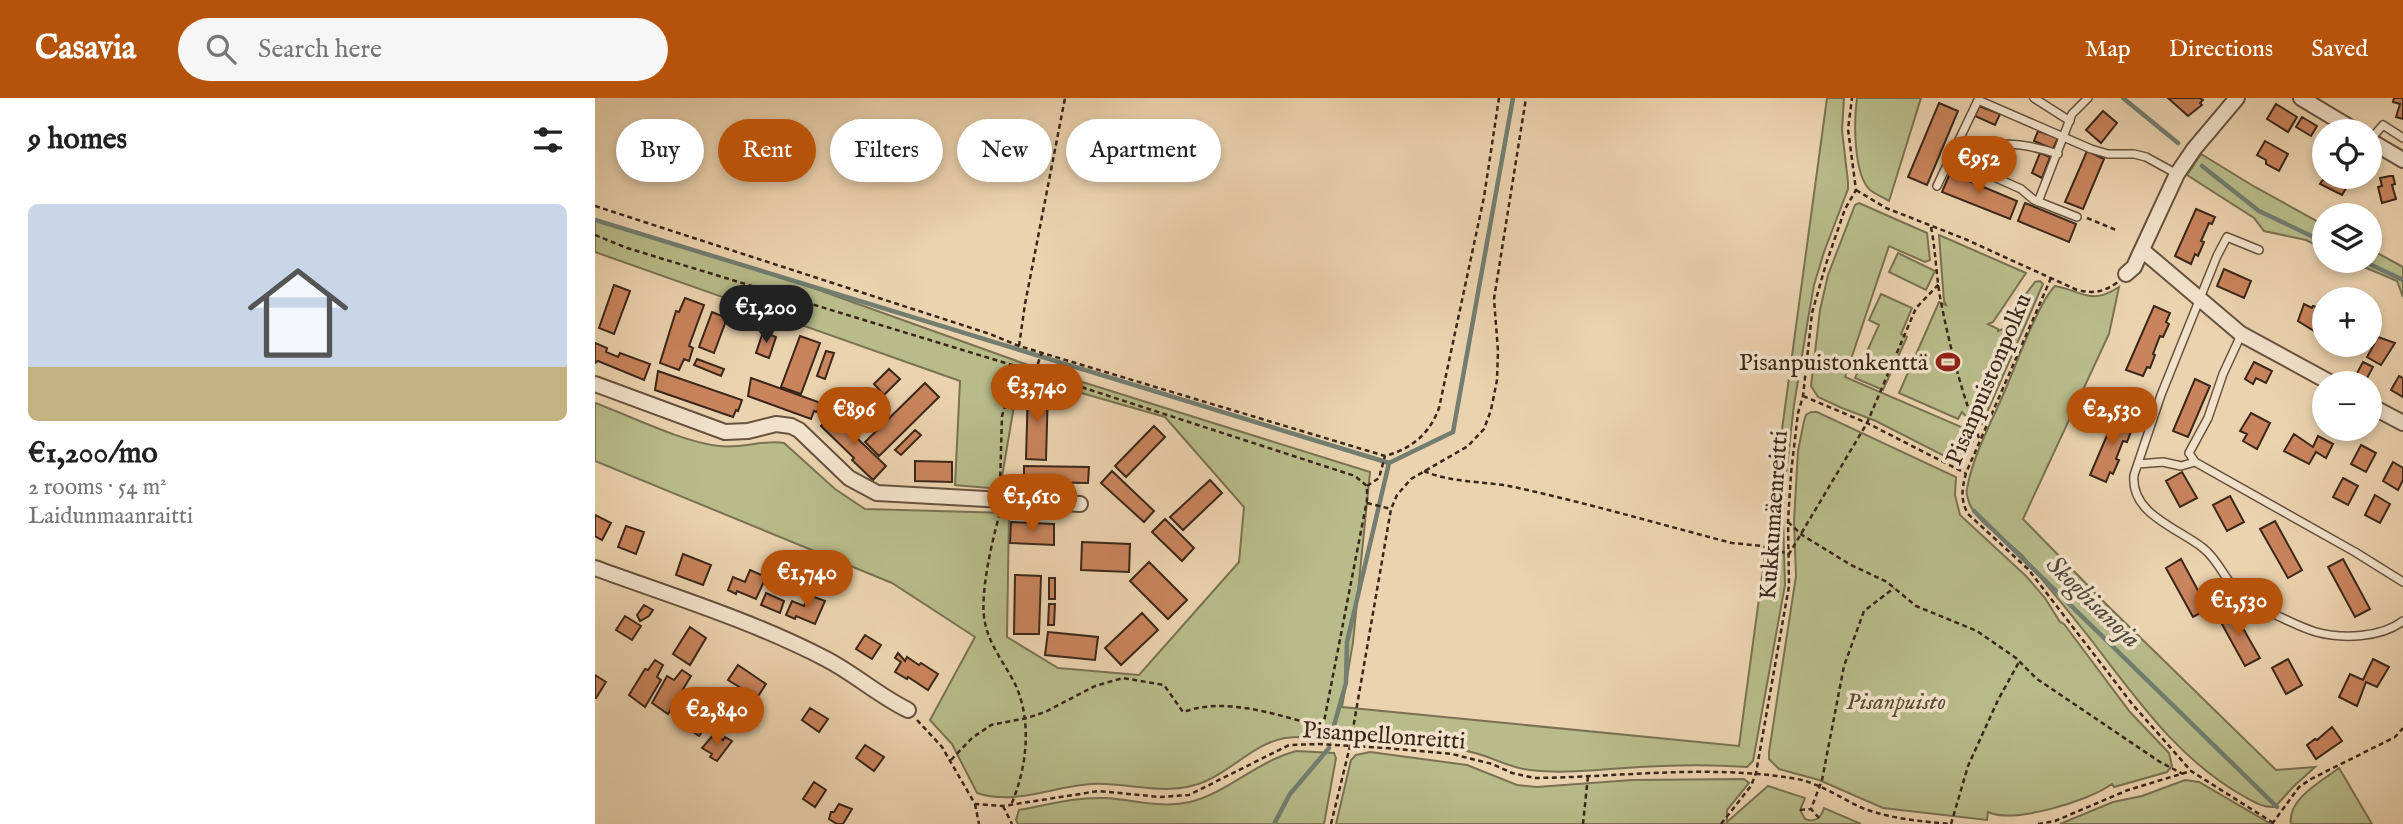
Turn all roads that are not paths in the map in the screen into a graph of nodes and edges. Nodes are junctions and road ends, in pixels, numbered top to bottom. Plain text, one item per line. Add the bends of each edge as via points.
1 (2033, 98) edge
2 (2088, 98) edge
3 (2237, 98) edge
4 (2301, 98) edge
5 (1978, 99) edge
6 (2336, 119) edge
7 (2070, 121) junction
8 (2382, 125) edge
9 (2065, 137) junction
10 (2403, 138) edge
11 (2382, 147) edge
12 (2057, 154) junction
13 (1952, 158) junction
14 (2403, 160) edge
15 (2177, 174) junction
16 (1937, 186) dead end
17 (2038, 202) junction
18 (2077, 217) road end
19 (2142, 250) junction
20 (2259, 250) dead end
21 (2126, 274) road end
22 (2200, 300) junction
23 (2241, 334) junction
24 (2312, 373) edge
25 (595, 384) edge
26 (2382, 412) edge
27 (2403, 424) edge
28 (2195, 462) junction
29 (2138, 464) junction
30 (1080, 504) dead end
31 (595, 568) edge
32 (2403, 582) edge
33 (2403, 621) edge
34 (908, 710) road end

1 - 7 lane
2 - 7 lane
3 - 15 street
4 - 6 street
5 - 9 lane
5 - 13 lane
7 - 9 lane
8 - 10 lane
9 - 12 lane
9 - 15 lane via 2108,154 2145,157
11 - 14 street
12 - 13 lane via 2001,143
12 - 17 lane
13 - 16 lane
13 - 17 lane via 2021,189
15 - 19 street
17 - 18 lane
19 - 21 street
19 - 22 street
20 - 22 lane via 2227,237
22 - 23 street
22 - 29 lane
23 - 24 street
23 - 28 lane via 2189,453
25 - 30 street via 725,432 791,426 849,478 877,493
26 - 27 street
28 - 29 lane via 2181,466
28 - 32 lane
29 - 33 lane via 2133,485 2150,513 2205,549 2245,598 2314,632 2333,635 2379,632
31 - 34 street via 816,654

